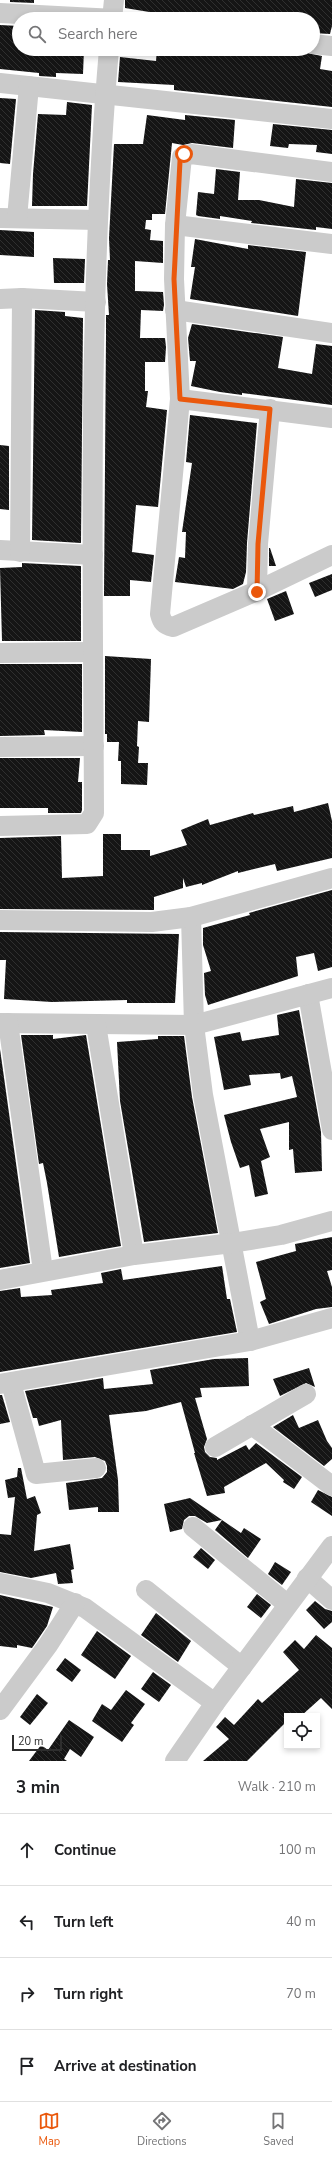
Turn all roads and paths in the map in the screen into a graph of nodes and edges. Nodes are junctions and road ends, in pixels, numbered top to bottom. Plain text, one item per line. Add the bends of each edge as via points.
1 (114, 0) edge
2 (113, 12) edge
3 (0, 13) edge
4 (12, 14) edge
5 (320, 45) edge
6 (332, 46) edge
7 (108, 56) edge
8 (0, 83) edge
9 (29, 86) junction
10 (105, 93) junction
11 (332, 119) edge
12 (332, 172) edge
13 (9, 218) edge
14 (98, 220) junction
15 (175, 225) junction
16 (332, 244) edge
17 (22, 298) junction
18 (0, 299) edge
19 (96, 302) junction
20 (175, 310) junction
21 (332, 333) edge
22 (180, 399) junction
23 (270, 409) junction
24 (332, 418) edge
25 (0, 550) edge
26 (20, 552) junction
27 (93, 555) junction
28 (332, 555) edge
29 (257, 592) junction
30 (92, 652) junction
31 (0, 653) edge
32 (94, 746) junction
33 (0, 747) edge
34 (0, 826) edge
35 (332, 878) edge
36 (191, 918) junction
37 (0, 920) edge
38 (332, 988) edge
39 (308, 994) junction
40 (4, 1023) edge
41 (96, 1025) junction
42 (194, 1025) junction
43 (330, 1106) edge
44 (332, 1130) edge
45 (332, 1221) edge
46 (232, 1243) junction
47 (134, 1256) junction
48 (43, 1271) junction
49 (0, 1280) edge
50 (332, 1318) edge
51 (250, 1340) junction
52 (5, 1383) edge
53 (306, 1394) dead end
54 (252, 1425) junction
55 (215, 1447) dead end
56 (96, 1468) dead end
57 (332, 1486) edge
58 (193, 1527) dead end
59 (332, 1546) edge
60 (308, 1578) junction
61 (0, 1583) edge
62 (146, 1590) dead end
63 (332, 1600) edge
64 (75, 1603) junction
65 (287, 1604) junction
66 (242, 1667) junction
67 (215, 1703) junction
68 (0, 1710) edge
69 (175, 1761) edge

1 - 2 street
3 - 4 street
5 - 6 street
7 - 10 street
8 - 9 street
9 - 10 street
9 - 13 street
10 - 11 street
10 - 14 street
12 - 15 street via 184,154 180,161
13 - 14 street
14 - 19 street
15 - 16 street
15 - 20 street
17 - 18 street
17 - 19 street
17 - 26 street
19 - 27 street
20 - 21 street
20 - 22 street
22 - 23 street
22 - 29 street via 160,614 162,621 173,627
23 - 24 street
23 - 29 street via 258,544
25 - 26 street
26 - 27 street
27 - 30 street
28 - 29 street
30 - 31 street
30 - 32 street
32 - 33 street
32 - 34 street via 94,813 87,824
35 - 36 street
36 - 37 street via 152,922
36 - 42 street
38 - 39 street
39 - 42 street
39 - 43 street
40 - 41 street
40 - 48 street
41 - 42 street
41 - 47 street
42 - 46 street via 203,1095
43 - 44 street
45 - 46 street via 281,1235
46 - 47 street
46 - 51 street
47 - 48 street
48 - 49 street
50 - 51 street
51 - 52 street
52 - 56 street via 36,1474
53 - 54 street
54 - 55 street
54 - 57 street
58 - 65 street
59 - 60 street
60 - 63 street
60 - 65 street
61 - 64 street via 48,1593
62 - 66 street
64 - 67 street
64 - 68 street
65 - 66 street
66 - 67 street
67 - 69 street

